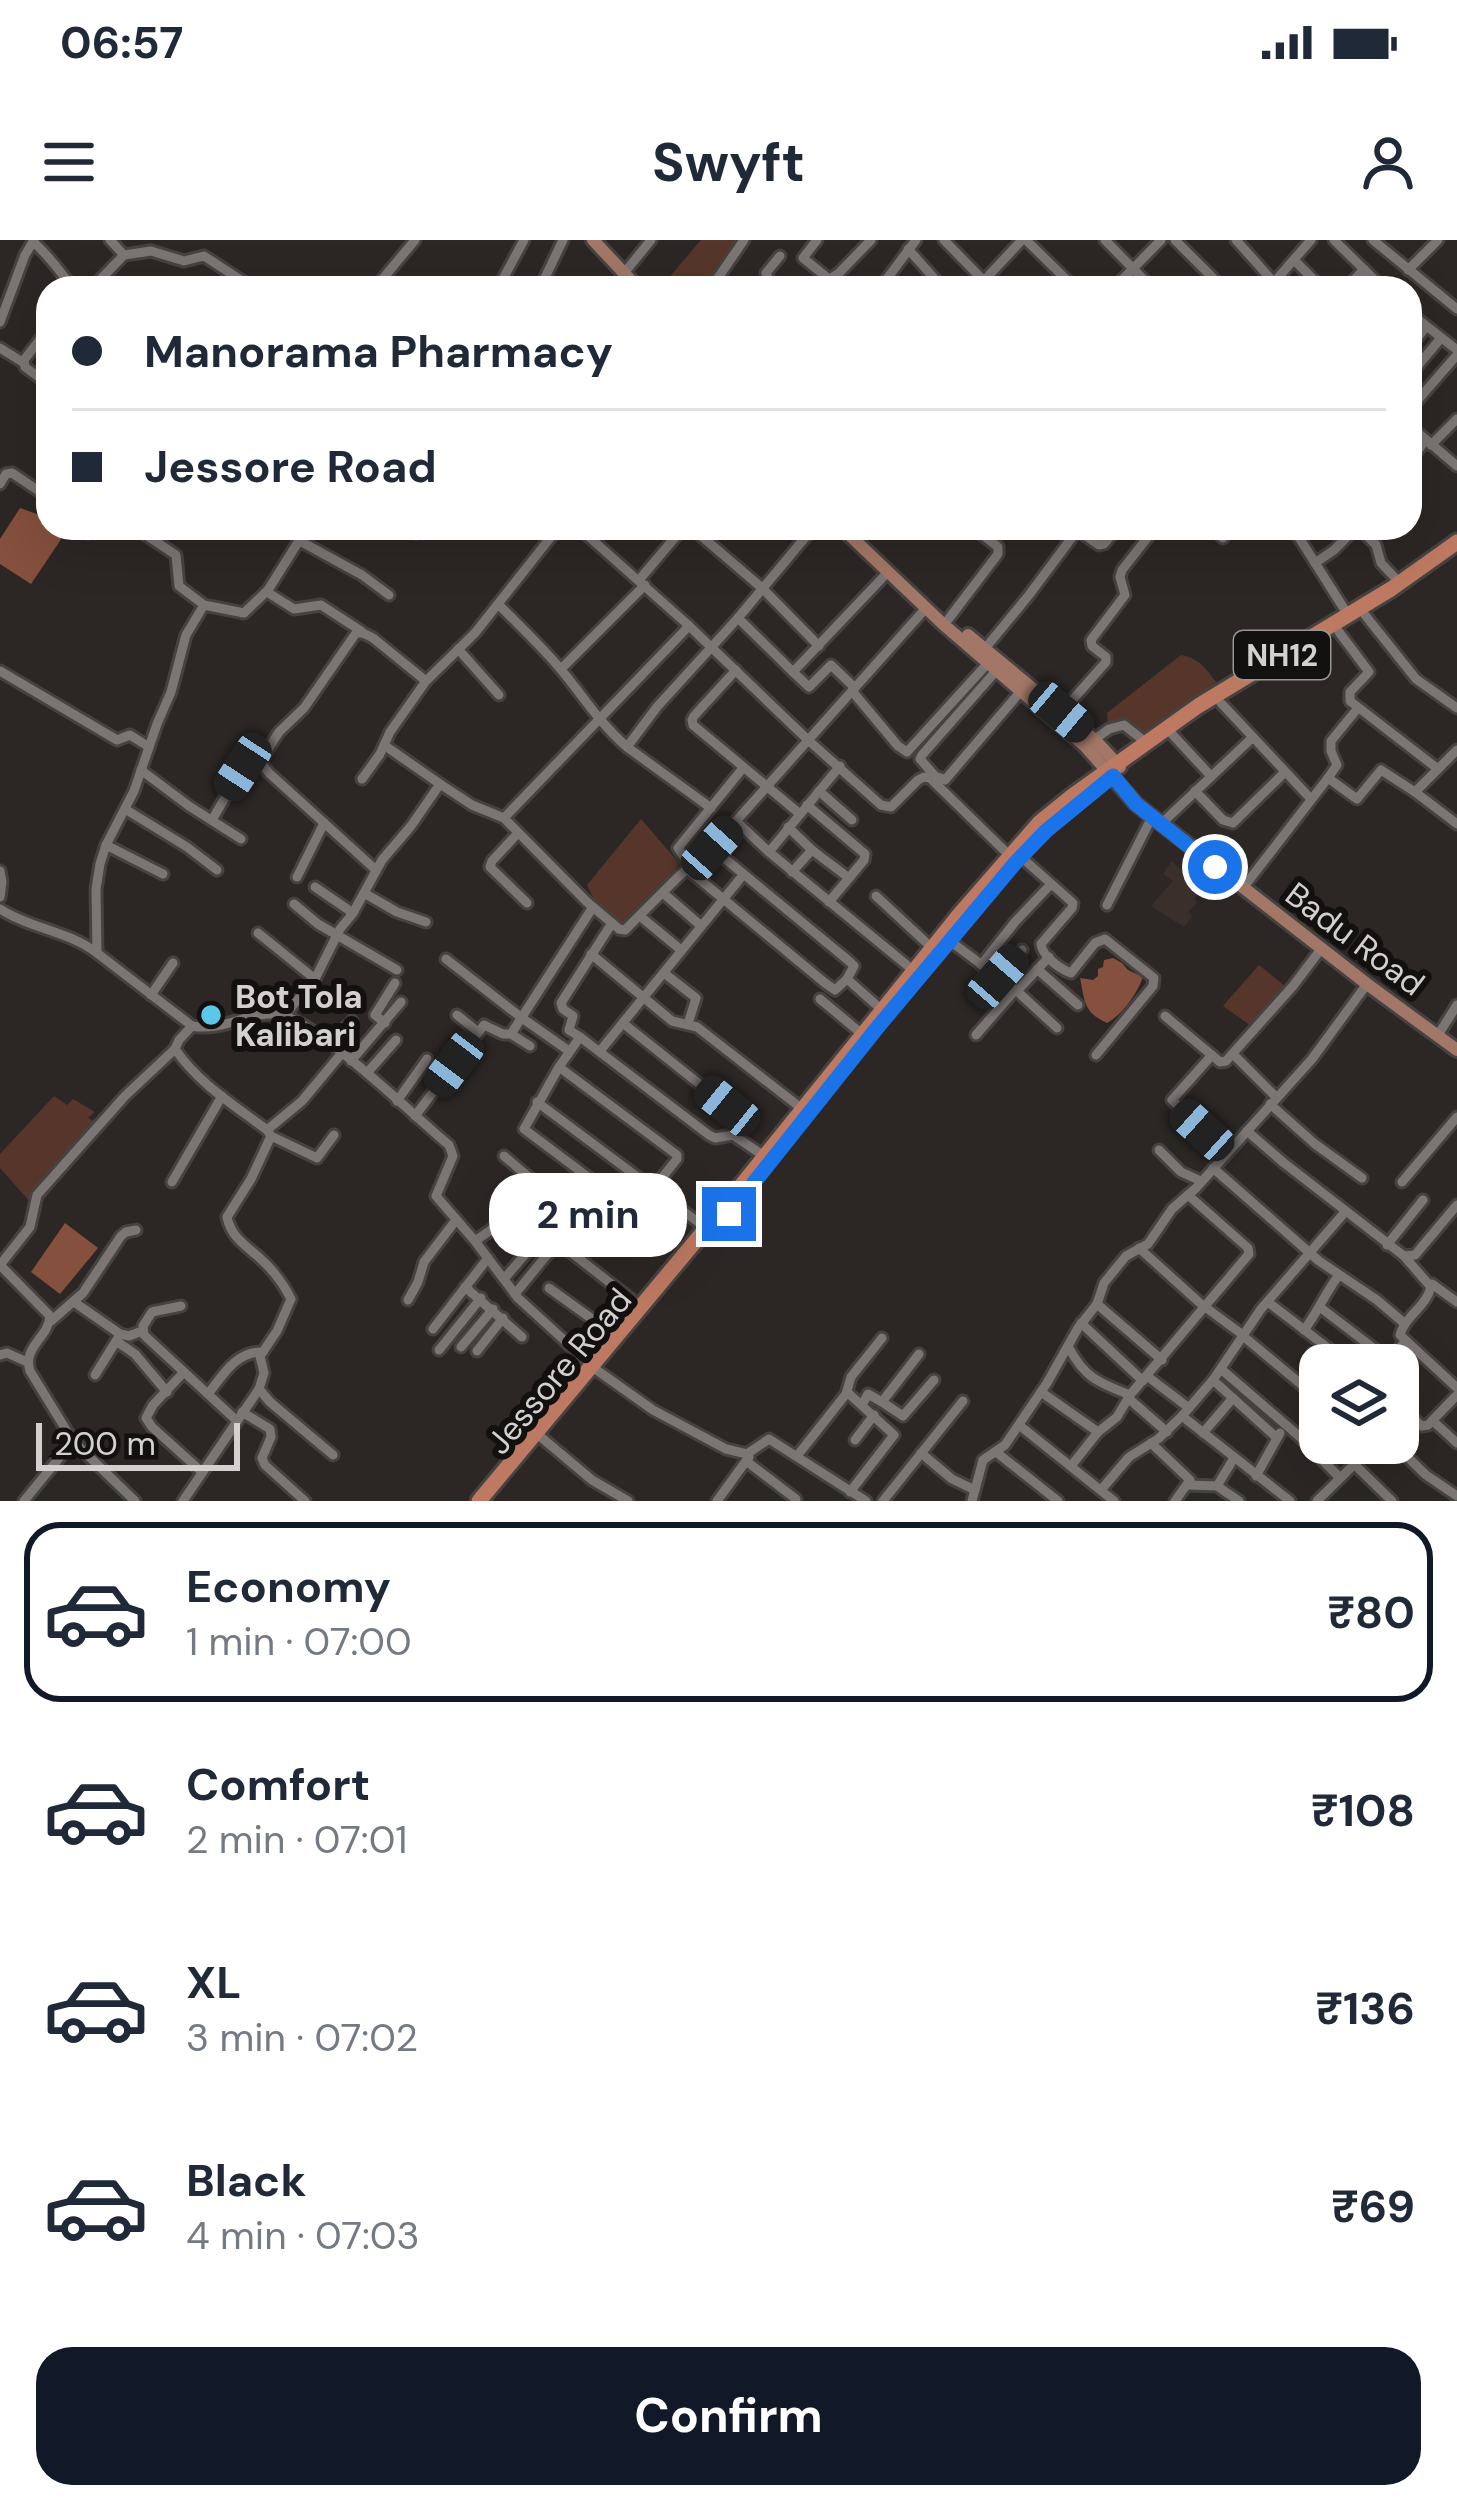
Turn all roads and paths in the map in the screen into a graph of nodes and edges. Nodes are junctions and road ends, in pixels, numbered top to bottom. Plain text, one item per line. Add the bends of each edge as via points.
1 (110, 240) edge
2 (208, 240) edge
3 (415, 240) edge
4 (524, 240) edge
5 (563, 240) edge
6 (583, 240) edge
7 (593, 240) edge
8 (651, 240) edge
9 (744, 240) edge
10 (799, 240) edge
11 (849, 240) edge
12 (871, 240) edge
13 (944, 240) edge
14 (999, 240) edge
15 (1024, 240) edge
16 (1105, 240) edge
17 (1161, 240) edge
18 (1175, 240) edge
19 (1236, 240) edge
20 (1311, 240) edge
21 (1334, 240) edge
22 (1373, 240) edge
23 (1438, 240) edge
24 (33, 241) edge
25 (813, 244) edge
26 (909, 244) edge
27 (862, 251) junction
28 (1010, 251) junction
29 (124, 255) junction
30 (204, 256) junction
31 (780, 256) dead end
32 (1294, 260) junction
33 (1364, 268) junction
34 (1132, 269) junction
35 (1408, 271) junction
36 (625, 272) junction
37 (63, 276) edge
38 (106, 276) edge
39 (235, 276) edge
40 (385, 276) edge
41 (504, 276) edge
42 (546, 276) edge
43 (617, 276) edge
44 (628, 276) edge
45 (719, 276) edge
46 (767, 276) edge
47 (825, 276) edge
48 (833, 276) edge
49 (888, 276) edge
50 (934, 276) edge
51 (973, 276) edge
52 (987, 276) edge
53 (1062, 276) edge
54 (1125, 276) edge
55 (1139, 276) edge
56 (1211, 276) edge
57 (1266, 276) edge
58 (1282, 276) edge
59 (1310, 276) edge
60 (1357, 276) edge
61 (1372, 276) edge
62 (1414, 276) edge
63 (1422, 282) edge
64 (1457, 309) edge
65 (0, 322) edge
66 (1422, 324) edge
67 (1426, 327) junction
68 (1422, 332) edge
69 (1441, 338) junction
70 (36, 344) edge
71 (0, 348) edge
72 (1457, 352) edge
73 (24, 363) junction
74 (1422, 363) edge
75 (36, 373) edge
76 (1422, 395) edge
77 (1457, 419) edge
78 (1422, 436) edge
79 (1429, 442) junction
80 (1422, 449) edge
81 (1457, 466) edge
82 (0, 484) edge
83 (36, 489) edge
84 (154, 540) edge
85 (548, 540) edge
86 (593, 540) edge
87 (674, 540) edge
88 (706, 540) edge
89 (801, 540) edge
90 (857, 540) edge
91 (859, 540) edge
92 (989, 540) edge
93 (1070, 540) edge
94 (1146, 540) edge
95 (1301, 540) edge
96 (1345, 540) edge
97 (1371, 540) edge
98 (300, 541) joint
99 (1457, 542) edge
100 (1457, 552) edge
101 (1315, 563) junction
102 (888, 572) junction
103 (642, 582) junction
104 (1399, 582) junction
105 (761, 588) junction
106 (267, 592) junction
107 (389, 595) dead end
108 (498, 604) junction
109 (204, 605) junction
110 (926, 608) junction
111 (1356, 616) junction
112 (738, 618) junction
113 (946, 622) junction
114 (689, 626) junction
115 (1339, 632) junction
116 (363, 633) junction
117 (819, 646) junction
118 (712, 647) junction
119 (458, 649) junction
120 (987, 660) junction
121 (561, 669) junction
122 (736, 670) junction
123 (0, 671) edge
124 (793, 672) junction
125 (1261, 673) junction
126 (426, 682) junction
127 (854, 689) junction
128 (1022, 692) junction
129 (499, 695) dead end
130 (1220, 703) junction
131 (1358, 708) junction
132 (1457, 708) edge
133 (1058, 716) junction
134 (598, 720) junction
135 (1172, 733) junction
136 (1252, 738) junction
137 (808, 740) junction
138 (1090, 743) junction
139 (1149, 745) junction
140 (384, 746) junction
141 (149, 747) junction
142 (627, 747) junction
143 (1457, 750) edge
144 (262, 764) junction
145 (840, 766) junction
146 (743, 768) junction
147 (1438, 769) junction
148 (141, 770) junction
149 (1115, 770) junction
150 (1285, 772) junction
151 (1210, 775) junction
152 (362, 778) dead end
153 (1328, 778) junction
154 (440, 784) junction
155 (766, 788) junction
156 (819, 791) junction
157 (1195, 791) junction
158 (1415, 791) junction
159 (1311, 799) junction
160 (125, 808) junction
161 (711, 808) junction
162 (803, 809) junction
163 (504, 818) junction
164 (212, 820) junction
165 (852, 820) dead end
166 (1156, 820) junction
167 (736, 821) junction
168 (1456, 822) edge
169 (324, 823) junction
170 (788, 827) junction
171 (518, 833) junction
172 (241, 838) dead end
173 (106, 845) junction
174 (712, 848) junction
175 (812, 850) junction
176 (769, 852) junction
177 (1016, 856) junction
178 (689, 867) junction
179 (217, 870) dead end
180 (376, 870) junction
181 (0, 871) edge
182 (792, 872) junction
183 (163, 874) dead end
184 (743, 875) junction
185 (297, 877) dead end
186 (849, 878) junction
187 (1051, 884) junction
188 (315, 887) dead end
189 (1243, 888) junction
190 (364, 893) junction
191 (663, 893) junction
192 (876, 896) dead end
193 (0, 897) edge
194 (723, 898) junction
195 (829, 902) junction
196 (527, 903) dead end
197 (293, 904) dead end
198 (1107, 905) dead end
199 (593, 907) junction
200 (353, 913) junction
201 (2, 914) edge
202 (641, 916) junction
203 (426, 922) dead end
204 (612, 923) junction
205 (700, 925) junction
206 (258, 933) dead end
207 (337, 935) junction
208 (950, 941) junction
209 (932, 948) junction
210 (1321, 949) junction
211 (681, 950) junction
212 (1022, 950) dead end
213 (97, 953) junction
214 (591, 954) junction
215 (1049, 957) junction
216 (446, 959) dead end
217 (172, 963) dead end
218 (981, 965) junction
219 (397, 970) dead end
220 (1037, 970) junction
221 (914, 971) junction
222 (664, 973) junction
223 (998, 977) junction
224 (315, 979) junction
225 (848, 979) junction
226 (395, 983) dead end
227 (1367, 984) junction
228 (1016, 991) junction
229 (151, 995) junction
230 (644, 999) junction
231 (820, 999) dead end
232 (401, 1002) dead end
233 (1078, 1005) dead end
234 (1457, 1005) edge
235 (882, 1010) junction
236 (457, 1015) dead end
237 (284, 1016) junction
238 (1166, 1016) dead end
239 (522, 1018) junction
240 (352, 1021) dead end
241 (385, 1022) junction
242 (624, 1024) junction
243 (688, 1024) junction
244 (192, 1026) junction
245 (1057, 1028) dead end
246 (478, 1032) junction
247 (511, 1034) junction
248 (862, 1034) junction
249 (976, 1034) dead end
250 (1438, 1035) junction
251 (580, 1037) junction
252 (396, 1040) dead end
253 (330, 1044) junction
254 (530, 1046) dead end
255 (176, 1049) junction
256 (1457, 1050) edge
257 (569, 1051) junction
258 (600, 1051) junction
259 (1096, 1055) dead end
260 (1212, 1055) junction
261 (1234, 1055) junction
262 (346, 1057) junction
263 (427, 1059) dead end
264 (559, 1067) junction
265 (367, 1073) junction
266 (222, 1096) junction
267 (397, 1101) junction
268 (1274, 1101) junction
269 (537, 1102) junction
270 (801, 1108) junction
271 (415, 1116) junction
272 (1457, 1117) edge
273 (1247, 1131) junction
274 (269, 1133) junction
275 (733, 1135) junction
276 (334, 1136) dead end
277 (1160, 1150) dead end
278 (1227, 1152) junction
279 (504, 1156) dead end
280 (764, 1156) junction
281 (1213, 1168) junction
282 (1362, 1178) dead end
283 (1201, 1181) junction
284 (172, 1182) dead end
285 (1402, 1182) dead end
286 (653, 1189) junction
287 (1188, 1195) junction
288 (1423, 1200) dead end
289 (513, 1204) dead end
290 (1457, 1205) edge
291 (1345, 1212) junction
292 (456, 1220) junction
293 (706, 1228) junction
294 (136, 1231) dead end
295 (539, 1238) dead end
296 (475, 1241) junction
297 (559, 1244) junction
298 (1387, 1245) junction
299 (1139, 1249) junction
300 (1309, 1254) junction
301 (1403, 1256) junction
302 (488, 1258) junction
303 (1339, 1275) junction
304 (504, 1279) junction
305 (1429, 1282) junction
306 (1457, 1283) edge
307 (465, 1287) junction
308 (549, 1288) dead end
309 (515, 1294) junction
310 (1447, 1294) junction
311 (481, 1298) junction
312 (408, 1300) dead end
313 (74, 1302) junction
314 (1268, 1302) junction
315 (1457, 1302) edge
316 (1096, 1304) junction
317 (182, 1306) dead end
318 (641, 1307) junction
319 (1206, 1308) junction
320 (1321, 1308) junction
321 (493, 1309) junction
322 (502, 1318) junction
323 (51, 1321) junction
324 (1081, 1323) junction
325 (1404, 1323) junction
326 (433, 1329) dead end
327 (1304, 1330) junction
328 (142, 1331) junction
329 (1243, 1335) junction
330 (522, 1337) dead end
331 (617, 1337) junction
332 (118, 1338) junction
333 (882, 1338) dead end
334 (1405, 1342) joint
335 (1322, 1344) edge
336 (1364, 1344) edge
337 (0, 1345) edge
338 (1145, 1345) junction
339 (461, 1347) dead end
340 (1069, 1348) junction
341 (439, 1350) dead end
342 (263, 1352) junction
343 (477, 1352) dead end
344 (919, 1354) dead end
345 (5, 1355) edge
346 (1162, 1360) junction
347 (27, 1362) junction
348 (1127, 1365) junction
349 (595, 1368) junction
350 (1222, 1369) junction
351 (184, 1372) junction
352 (95, 1375) dead end
353 (1145, 1379) junction
354 (934, 1380) dead end
355 (1213, 1381) junction
356 (1299, 1382) edge
357 (259, 1389) junction
358 (167, 1392) junction
359 (848, 1392) junction
360 (1041, 1392) junction
361 (208, 1394) junction
362 (1129, 1396) junction
363 (1233, 1398) junction
364 (1455, 1398) edge
365 (963, 1401) dead end
366 (882, 1402) junction
367 (862, 1405) junction
368 (1185, 1412) junction
369 (874, 1415) junction
370 (239, 1416) junction
371 (1433, 1421) junction
372 (1019, 1424) junction
373 (1285, 1424) junction
374 (1419, 1424) edge
375 (1098, 1432) junction
376 (1167, 1432) junction
377 (1203, 1433) junction
378 (1299, 1436) edge
379 (542, 1438) junction
380 (1277, 1438) junction
381 (855, 1440) dead end
382 (73, 1441) junction
383 (1150, 1443) junction
384 (1457, 1443) edge
385 (996, 1452) junction
386 (921, 1453) junction
387 (333, 1455) dead end
388 (750, 1456) junction
389 (797, 1456) junction
390 (1234, 1457) junction
391 (1326, 1464) edge
392 (1415, 1464) edge
393 (1355, 1465) joint
394 (1071, 1466) junction
395 (202, 1472) junction
396 (1256, 1476) junction
397 (1340, 1478) junction
398 (1188, 1485) junction
399 (1216, 1486) junction
400 (848, 1490) junction
401 (1102, 1490) junction
402 (1045, 1491) junction
403 (973, 1495) edge
404 (1457, 1496) edge
405 (796, 1498) edge
406 (1321, 1500) edge
407 (24, 1501) edge
408 (135, 1501) edge
409 (183, 1501) edge
410 (305, 1501) edge
411 (479, 1501) edge
412 (490, 1501) edge
413 (628, 1501) edge
414 (717, 1501) edge
415 (836, 1501) edge
416 (866, 1501) edge
417 (883, 1501) edge
418 (1037, 1501) edge
419 (1058, 1501) edge
420 (1114, 1501) edge
421 (1175, 1501) edge
422 (1238, 1501) edge
423 (1290, 1501) edge
424 (1392, 1501) edge

1 - 29 street
2 - 30 street
3 - 40 street
4 - 41 street
5 - 42 street
6 - 43 main road
7 - 36 main road
8 - 36 street
9 - 45 street
10 - 25 street
11 - 27 street
12 - 27 street
13 - 51 street
14 - 28 street
15 - 28 street
15 - 53 street
16 - 34 street
17 - 34 street
18 - 56 street
19 - 57 street
20 - 32 street
21 - 33 street
22 - 35 street
23 - 35 street
24 - 37 street
24 - 65 street
25 - 47 street via 806,262
26 - 49 street
26 - 50 street
27 - 48 street
28 - 52 street
29 - 30 street
29 - 38 street
30 - 39 street
31 - 46 street
32 - 58 street
32 - 59 street
33 - 60 street
33 - 61 street
34 - 54 street
34 - 55 street
35 - 62 street
36 - 44 main road
63 - 64 street
66 - 67 street
67 - 68 street
67 - 69 street
69 - 72 street
69 - 74 street
70 - 73 street
71 - 73 street
72 - 76 street
73 - 75 street
77 - 79 street
78 - 79 street
79 - 80 street
79 - 81 street
82 - 83 street via 12,473
84 - 109 street via 173,551 179,586
85 - 108 street
86 - 103 street
87 - 103 street
88 - 105 street
89 - 105 street
90 - 102 main road
91 - 113 main road
92 - 113 street via 998,554
93 - 120 street
94 - 133 street via 1122,570 1125,595 1091,640 1106,662
95 - 101 street
96 - 101 street
97 - 104 street
98 - 106 street
98 - 107 street
99 - 104 highway, NH12
100 - 111 highway, Jessore Road / NH12
101 - 111 street
102 - 110 main road
102 - 117 street
103 - 114 street
103 - 121 street
104 - 111 highway, NH12
105 - 112 street
105 - 117 street
106 - 109 street via 244,613
106 - 116 street via 294,609 321,605
108 - 119 street
108 - 121 street
109 - 141 street
110 - 113 main road
110 - 127 street
111 - 115 highway, Jessore Road / NH12
111 - 125 highway, NH12
111 - 132 street via 1416,679
112 - 118 street
112 - 124 street
113 - 120 main road
114 - 118 street
114 - 134 street
115 - 125 highway, Jessore Road / NH12
115 - 131 street via 1369,672 1348,696
116 - 126 street
116 - 144 street via 279,732
117 - 124 street
118 - 122 street
118 - 142 street
119 - 126 street
119 - 129 street
120 - 127 street via 908,752
120 - 128 main road
120 - 128 street via 922,754 935,776 945,780
120 - 133 main road
121 - 134 street
122 - 137 street
122 - 146 street via 692,720
123 - 141 street via 117,740 130,735
124 - 127 street via 811,687 831,664
125 - 130 highway, Jessore Road / NH12
125 - 139 highway, NH12
126 - 140 street
127 - 137 street
128 - 133 main road
130 - 135 highway, Jessore Road / NH12
130 - 136 street
131 - 147 street
131 - 153 street via 1331,741 1337,765
133 - 138 main road, Badu Road
134 - 142 street
134 - 163 street
135 - 139 highway, Jessore Road / NH12
135 - 151 street
136 - 150 street
136 - 151 street
137 - 145 street
137 - 155 street
138 - 139 street via 1124,725
138 - 149 main road, Badu Road
139 - 149 highway, Jessore Road / NH12
140 - 152 street
140 - 154 street
141 - 148 street
142 - 161 street
143 - 147 street
144 - 164 street via 243,767
144 - 169 street
145 - 156 street
145 - 177 street via 885,807 930,778
146 - 155 street
146 - 161 street
147 - 158 street
148 - 160 street
148 - 164 street
149 - 166 main road, Badu Road via 1124,792
149 - 177 highway, Jessore Road / NH12
150 - 157 street via 1233,823
150 - 159 street
151 - 157 street
153 - 158 street via 1357,799 1381,770
153 - 159 street
154 - 163 street
154 - 180 street
155 - 162 street
155 - 167 street
156 - 162 street
156 - 165 street
157 - 166 street
158 - 168 street
159 - 189 street
160 - 173 street
160 - 179 street
161 - 178 street via 678,848
162 - 170 street
162 - 186 street via 866,854
163 - 171 street
164 - 172 street
166 - 189 main road, Badu Road
166 - 198 street
167 - 174 street
167 - 176 street
169 - 180 street
169 - 185 street
170 - 175 street
170 - 176 street
171 - 196 street via 490,868
171 - 199 street
173 - 183 street
173 - 213 street via 96,889
174 - 178 street
174 - 184 street
175 - 182 street
175 - 186 street
176 - 182 street
177 - 187 street
177 - 208 highway, Jessore Road / NH12
177 - 209 highway, Jessore Road / NH12
178 - 191 street
178 - 194 street
180 - 190 street
181 - 193 street
182 - 195 street
184 - 194 street
184 - 225 street via 849,961
186 - 195 street
187 - 215 street via 1073,905 1041,944
187 - 218 street
188 - 200 street
189 - 210 main road, Badu Road
190 - 200 street
190 - 203 street
191 - 202 street
191 - 205 street
192 - 209 street
194 - 205 street
194 - 225 street via 825,983 836,990
195 - 221 street
197 - 207 street
199 - 204 street
199 - 239 street
200 - 207 street
201 - 213 street
202 - 204 street via 625,931
202 - 211 street
204 - 214 street
205 - 211 street
206 - 224 street
207 - 219 street
207 - 224 street
208 - 218 street
208 - 349 highway, Jessore Road / NH12
209 - 221 highway, Jessore Road / NH12
210 - 227 main road, Badu Road
210 - 261 street
211 - 222 street
212 - 223 street
213 - 229 street
214 - 230 street
214 - 251 street via 561,1004 573,1016 569,1030
215 - 220 street
215 - 259 street via 1071,973 1105,939 1154,978
216 - 239 street
217 - 229 street
218 - 223 street
220 - 228 street
220 - 233 street
221 - 235 highway, Jessore Road / NH12
222 - 230 street
222 - 243 street via 696,998
223 - 228 street
224 - 237 street
225 - 235 street
226 - 241 street via 375,1015
227 - 250 main road, Badu Road
227 - 268 street
228 - 245 street
228 - 249 street
229 - 244 street
230 - 242 street
230 - 243 street via 672,1022
231 - 248 street
232 - 241 street
234 - 250 street
235 - 248 highway, Jessore Road / NH12
236 - 246 street
237 - 244 street
237 - 253 street
238 - 260 street
239 - 247 street
239 - 257 street
240 - 253 street
241 - 262 street
242 - 258 street
242 - 275 street via 727,1106
243 - 270 street
244 - 255 street
246 - 247 street via 486,1024
246 - 271 street
247 - 254 street
248 - 270 highway, Jessore Road / NH12
250 - 256 main road, Badu Road
251 - 257 street
251 - 258 street
252 - 265 street
253 - 262 street
255 - 266 street
255 - 323 street via 37,1195 30,1227 0,1265
257 - 264 street
258 - 275 street via 709,1135
260 - 261 street via 1220,1063
260 - 278 street via 1172,1100
261 - 268 street
262 - 265 street
262 - 274 street
263 - 267 street
264 - 269 street
264 - 286 street via 677,1155
265 - 267 street
266 - 274 street
266 - 284 street
267 - 271 street
268 - 273 street
268 - 282 street
269 - 286 street
269 - 286 street via 524,1129 555,1154 633,1210
270 - 280 highway, Jessore Road / NH12
271 - 292 street via 449,1145 453,1156 436,1196
272 - 285 street
273 - 278 street
273 - 291 street
274 - 276 street via 317,1157
274 - 342 street via 227,1216 236,1239 291,1299
275 - 280 street
277 - 283 street
278 - 281 street
279 - 297 street via 575,1215
280 - 293 highway, Jessore Road / NH12
281 - 283 street
281 - 300 street
283 - 287 street
286 - 293 street
287 - 299 street
287 - 319 street via 1249,1250
288 - 298 street
289 - 296 street
290 - 301 street via 1415,1255
291 - 298 street
291 - 300 street
292 - 296 street
292 - 312 street
293 - 318 highway, Jessore Road / NH12
294 - 313 street via 122,1236
295 - 304 street
296 - 302 street
297 - 309 street
297 - 318 street
298 - 301 street
299 - 316 street via 1104,1282
299 - 319 street
300 - 303 street
300 - 314 street
301 - 305 street
302 - 304 street
302 - 307 street
303 - 320 street
303 - 325 street
304 - 309 street
305 - 310 street
305 - 325 street via 1426,1301
306 - 310 street
307 - 311 street
307 - 326 street
308 - 331 street
309 - 349 street
310 - 315 street
311 - 321 street
311 - 341 street
313 - 323 street
313 - 332 street
314 - 327 street
314 - 329 street
316 - 324 street
316 - 338 street
317 - 328 street via 152,1312
318 - 331 highway, Jessore Road / NH12
319 - 329 street
319 - 346 street
320 - 327 street
320 - 336 street
321 - 322 street
321 - 339 street
322 - 330 street
322 - 343 street
323 - 347 street
324 - 340 street
324 - 348 street
325 - 334 street
327 - 335 street
328 - 332 street
328 - 351 street
329 - 350 street
329 - 356 street
331 - 349 highway, Jessore Road / NH12
332 - 352 street
332 - 358 street
333 - 359 street
334 - 364 street
337 - 345 street
338 - 346 street
338 - 348 street
340 - 360 street
340 - 362 street via 1089,1376
342 - 357 street
342 - 361 street via 235,1361
344 - 366 street
345 - 347 street
346 - 353 street
347 - 382 street
348 - 353 street
349 - 379 highway, Jessore Road / NH12
349 - 388 street via 653,1410
349 - 411 highway, Jessore Road / NH12
350 - 355 street
350 - 373 street
351 - 358 street
351 - 361 street
353 - 362 street
353 - 368 street
354 - 366 street via 903,1416
355 - 363 street
355 - 368 street
357 - 370 street
357 - 387 street
358 - 395 street via 148,1423
359 - 367 street
359 - 389 street
360 - 372 street
360 - 375 street
361 - 370 street
362 - 375 street
362 - 376 street
363 - 377 street
363 - 380 street
364 - 371 street
365 - 386 street
366 - 367 street via 868,1394
367 - 369 street
368 - 376 street
368 - 377 street
369 - 381 street
369 - 400 street via 894,1437
370 - 395 street
370 - 410 street via 270,1429 262,1458
371 - 374 street
371 - 384 street
372 - 385 street
372 - 394 street
373 - 378 street
373 - 380 street
375 - 394 street
376 - 383 street
377 - 390 street
379 - 412 highway, Jessore Road / NH12
379 - 413 street
380 - 396 street
382 - 407 street
382 - 408 street
383 - 398 street
383 - 401 street
385 - 402 street
385 - 403 street via 983,1460
386 - 403 street
386 - 417 street
388 - 389 street via 769,1439
388 - 405 street
388 - 414 street
389 - 400 street
390 - 396 street
390 - 399 street
391 - 397 street
392 - 404 street
393 - 397 street
393 - 424 street
394 - 401 street
395 - 409 street
396 - 423 street
397 - 406 street
398 - 399 street
398 - 421 street
399 - 422 street
400 - 415 street
400 - 416 street
401 - 420 street
402 - 418 street
402 - 419 street

